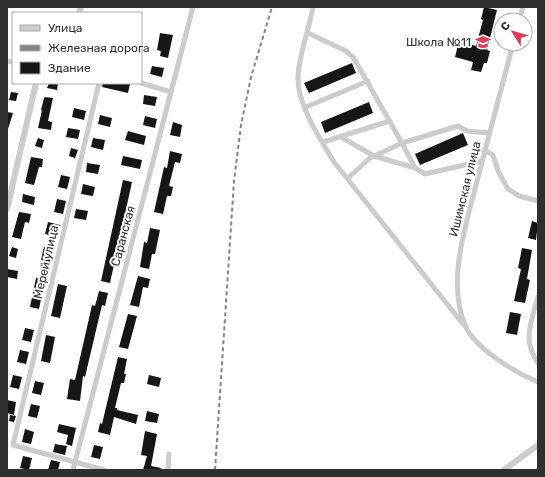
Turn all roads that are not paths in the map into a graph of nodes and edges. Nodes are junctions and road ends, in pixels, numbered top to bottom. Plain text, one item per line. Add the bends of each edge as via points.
1 (193, 7) edge
2 (313, 7) edge
3 (308, 34) junction
4 (511, 52) edge
5 (368, 81) junction
6 (142, 83) edge
7 (36, 84) edge
8 (99, 84) edge
9 (171, 92) junction
10 (306, 107) junction
11 (390, 121) junction
12 (489, 133) junction
13 (341, 137) junction
14 (323, 142) junction
15 (402, 143) junction
16 (484, 150) junction
17 (374, 156) junction
18 (482, 162) junction
19 (416, 168) junction
20 (348, 178) junction
21 (538, 201) edge
22 (7, 209) edge
23 (538, 297) edge
24 (465, 326) junction
25 (538, 363) edge
26 (538, 382) edge
27 (538, 445) edge
28 (169, 454) dead end
29 (75, 462) junction
30 (73, 470) edge
31 (104, 470) edge
32 (168, 470) edge
33 (504, 470) edge

1 - 9 street, Саранская
2 - 3 street
3 - 5 street via 350,54
3 - 10 street via 298,79
4 - 12 street, Ишимская улица
5 - 10 street
5 - 11 street
6 - 9 street
7 - 22 street
8 - 29 street, Мерей улица via 13,445
9 - 29 street, Саранская
10 - 14 street
11 - 13 street
11 - 15 street
12 - 15 street via 467,131 458,126
12 - 16 street, Ишимская улица
13 - 14 street
13 - 17 street
14 - 20 street
15 - 17 street
15 - 19 street
16 - 18 street, Ишимская улица
16 - 21 street via 493,156 508,189 519,196
17 - 19 street
17 - 20 street
18 - 19 street via 425,174
18 - 24 street, Ишимская улица via 460,254 458,285
20 - 24 street
23 - 25 street via 528,336 531,353
24 - 26 street, Ишимская улица via 473,339 499,361
27 - 33 street
28 - 32 street
29 - 30 street, Саранская
29 - 31 street

